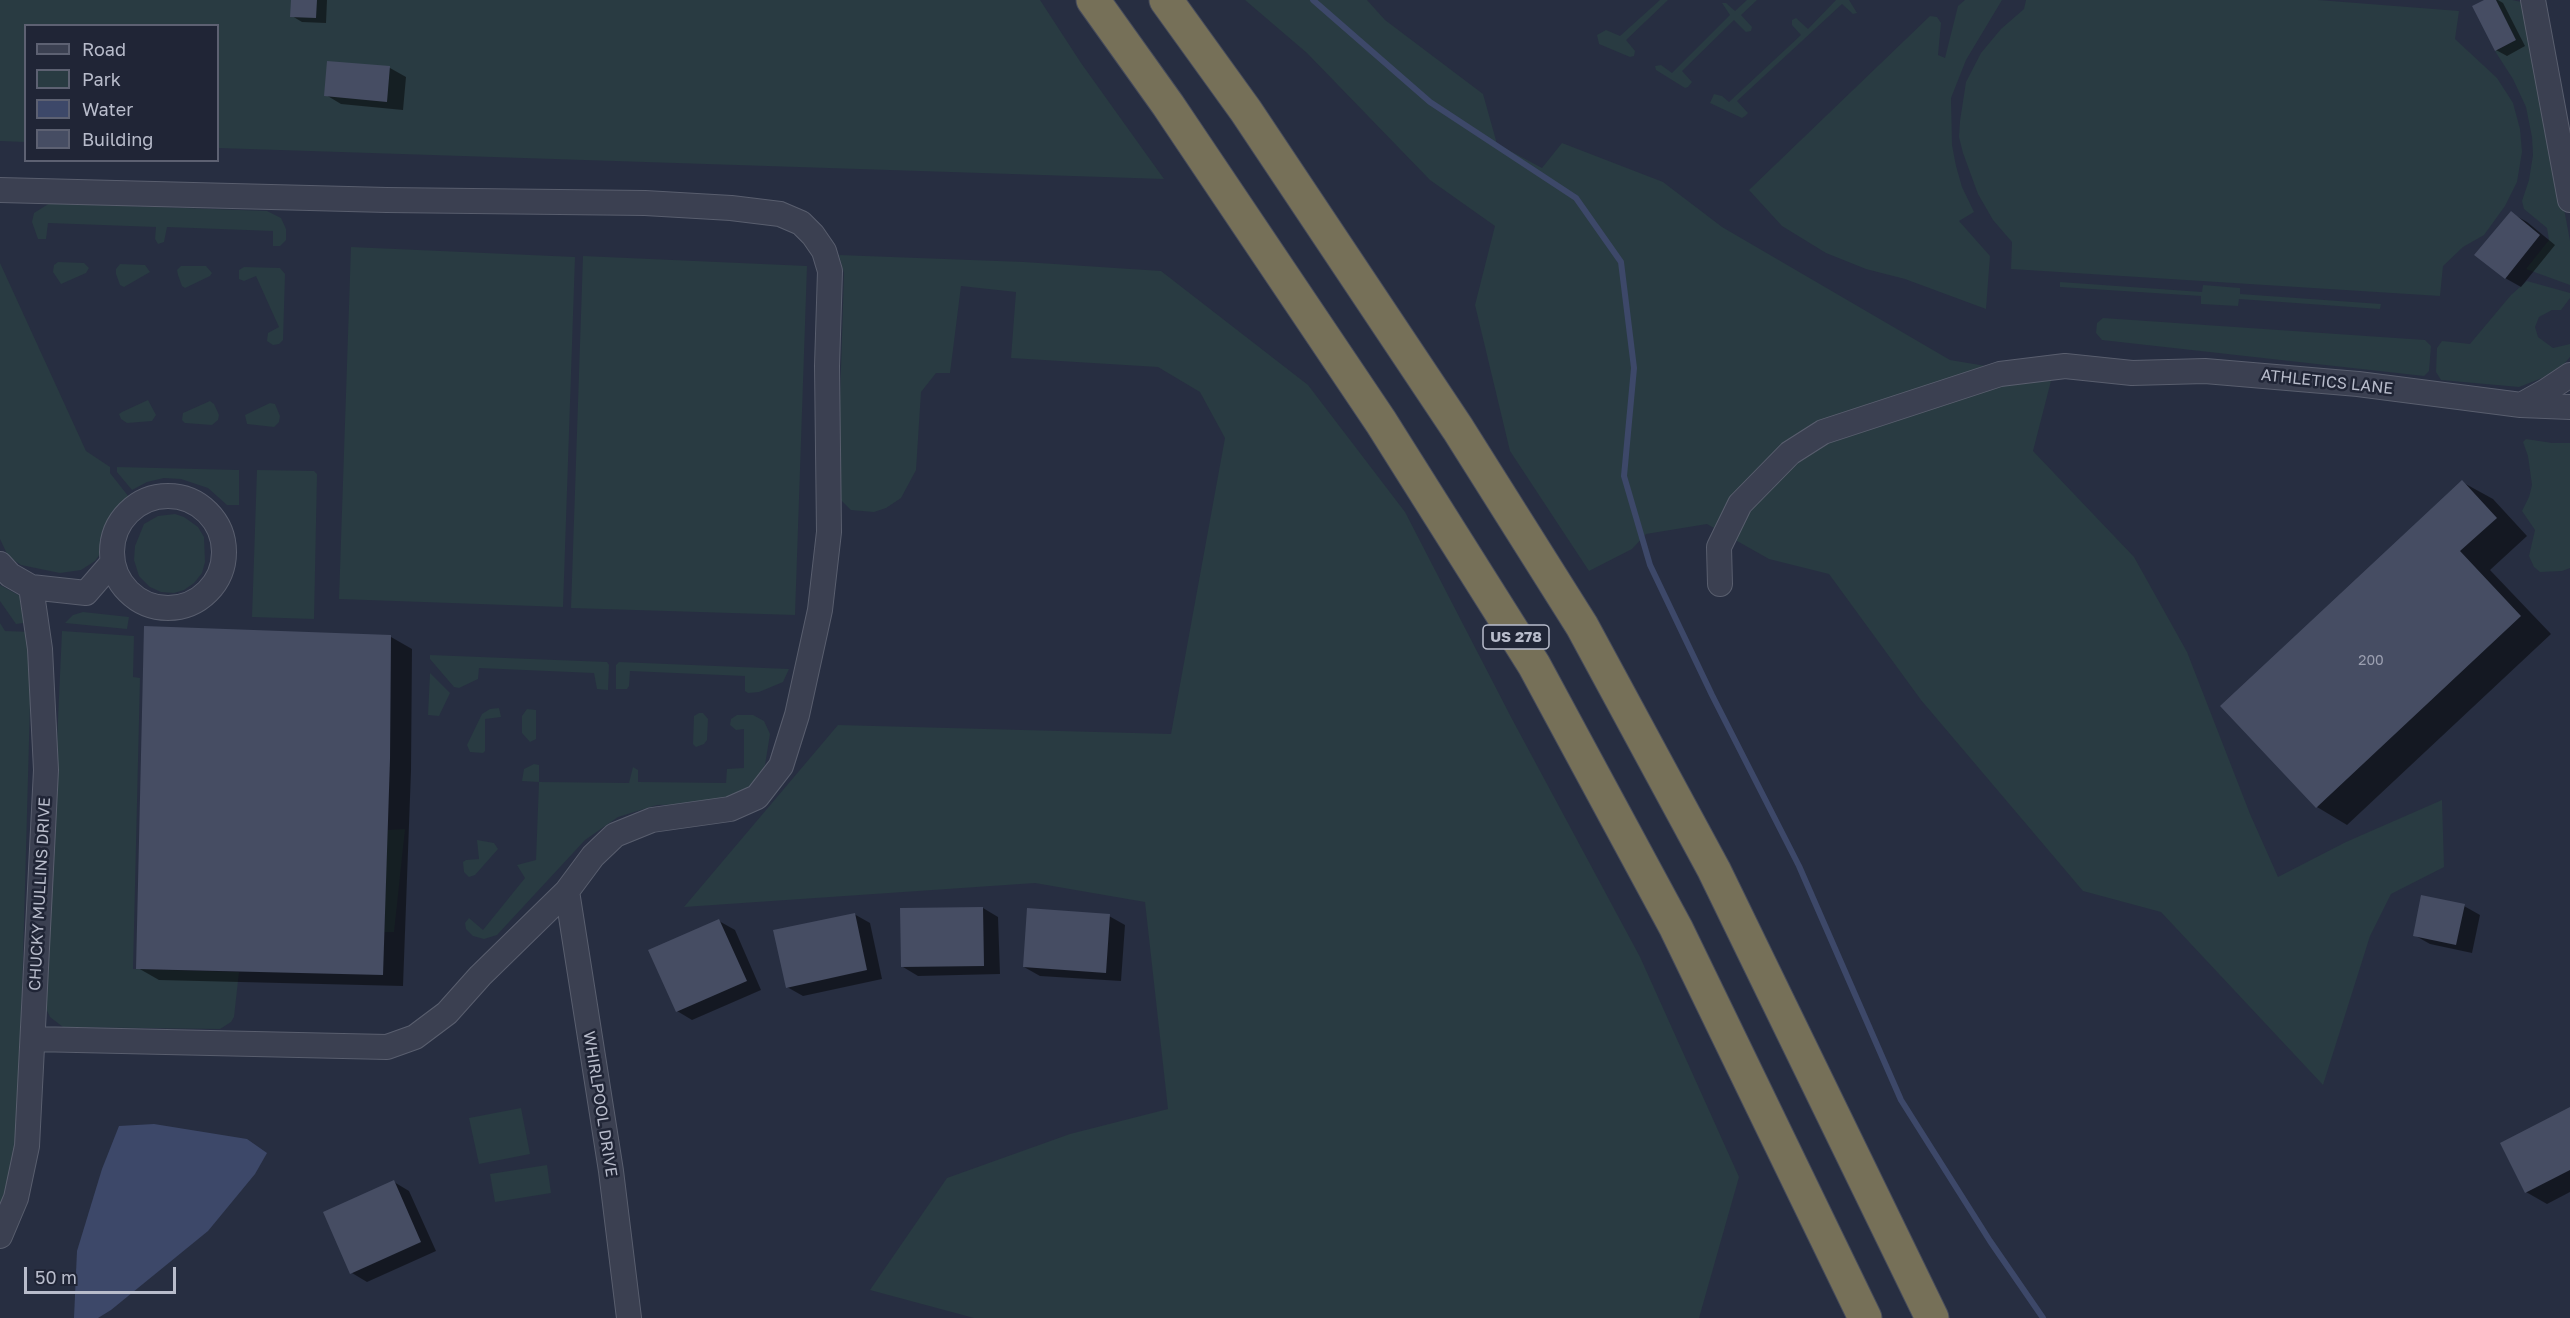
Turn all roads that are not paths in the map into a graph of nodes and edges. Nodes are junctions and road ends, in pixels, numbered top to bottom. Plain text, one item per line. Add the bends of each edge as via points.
1 (1093, 0) edge
2 (1166, 0) edge
3 (2533, 0) edge
4 (0, 190) edge
5 (2570, 200) edge
6 (2570, 375) edge
7 (2521, 405) junction
8 (2570, 407) edge
9 (112, 562) junction
10 (0, 564) edge
11 (1720, 584) dead end
12 (31, 587) junction
13 (86, 593) junction
14 (135, 598) junction
15 (567, 891) junction
16 (33, 1040) junction
17 (0, 1236) edge
18 (629, 1318) edge
19 (1865, 1318) edge
20 (1932, 1318) edge

1 - 19 highway, US 278 via 1375,412 1534,665 1676,928
2 - 20 highway via 1246,111 1458,429 1582,626 1714,870
3 - 5 street
4 - 15 street via 731,208 780,214 801,223 813,235 824,251 830,271 830,532 809,664 781,766 757,797 730,808 652,820 615,835 593,856
6 - 7 street
7 - 8 street, ATHLETICS LANE
7 - 11 street, ATHLETICS LANE via 2358,384 2205,371 2132,374 2065,366 2000,374 1823,432 1790,453 1740,504 1719,547
9 - 13 street
9 - 14 street via 118,580
9 - 14 street via 111,544 117,526 128,511 144,500 162,495 180,497 198,504 212,517 221,533 224,551 222,570 213,586 200,599 183,607 164,609
10 - 12 street
12 - 13 street
12 - 16 street, CHUCKY MULLINS DRIVE via 40,649 46,770
13 - 14 street
15 - 16 street via 447,1013 415,1036 387,1047
15 - 18 street, WHIRLPOOL DRIVE via 611,1171
16 - 17 street, CHUCKY MULLINS DRIVE via 27,1146 16,1198

